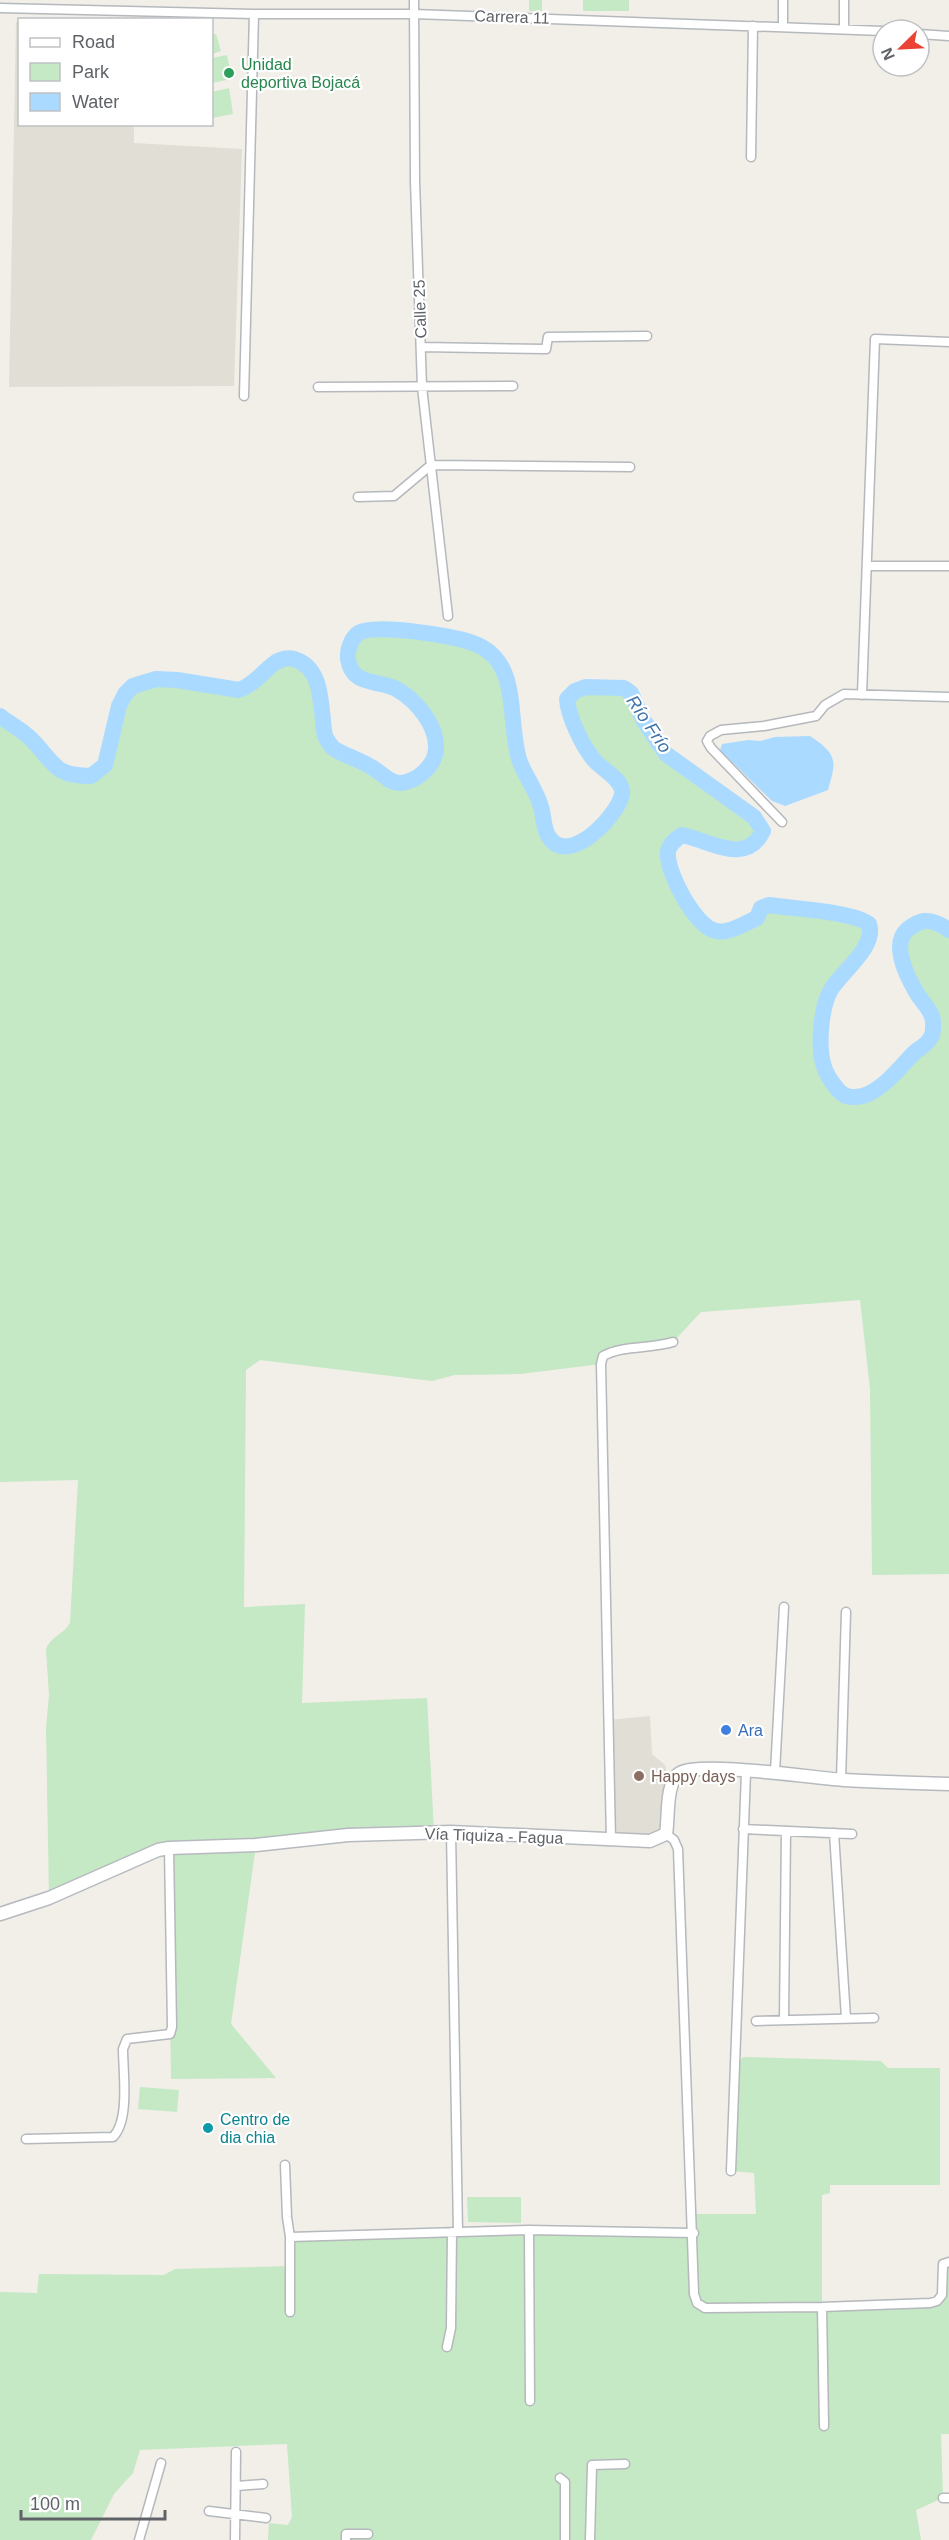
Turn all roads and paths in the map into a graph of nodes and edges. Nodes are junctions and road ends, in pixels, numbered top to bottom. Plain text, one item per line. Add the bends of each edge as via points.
1 (414, 0) edge
2 (783, 0) edge
3 (844, 0) edge
4 (0, 8) edge
5 (254, 14) junction
6 (414, 14) junction
7 (753, 26) junction
8 (783, 27) junction
9 (844, 29) junction
10 (871, 30) edge
11 (931, 35) edge
12 (949, 36) edge
13 (751, 157) dead end
14 (647, 336) dead end
15 (949, 342) edge
16 (421, 347) junction
17 (513, 386) dead end
18 (318, 387) dead end
19 (422, 387) junction
20 (244, 396) dead end
21 (431, 465) junction
22 (630, 467) dead end
23 (358, 497) dead end
24 (868, 566) junction
25 (949, 566) edge
26 (448, 616) dead end
27 (862, 695) junction
28 (949, 697) edge
29 (782, 822) dead end
30 (673, 1342) dead end
31 (784, 1607) dead end
32 (846, 1612) dead end
33 (746, 1772) junction
34 (775, 1772) junction
35 (842, 1780) junction
36 (949, 1784) edge
37 (743, 1829) junction
38 (786, 1831) junction
39 (451, 1832) junction
40 (834, 1833) junction
41 (666, 1834) junction
42 (852, 1834) dead end
43 (611, 1841) junction
44 (169, 1848) junction
45 (0, 1914) edge
46 (846, 2018) junction
47 (874, 2018) dead end
48 (784, 2020) junction
49 (756, 2021) dead end
50 (26, 2139) dead end
51 (285, 2165) dead end
52 (731, 2171) dead end
53 (529, 2230) junction
54 (455, 2232) junction
55 (694, 2233) junction
56 (290, 2237) junction
57 (949, 2262) edge
58 (822, 2307) junction
59 (290, 2312) dead end
60 (447, 2347) dead end
61 (530, 2401) dead end
62 (824, 2426) dead end
63 (236, 2452) dead end
64 (161, 2463) dead end
65 (625, 2464) dead end
66 (560, 2478) dead end
67 (263, 2484) dead end
68 (237, 2486) junction
69 (209, 2511) dead end
70 (236, 2516) junction
71 (266, 2518) dead end
72 (368, 2534) dead end
73 (140, 2540) edge
74 (235, 2540) edge
75 (346, 2540) edge
76 (565, 2540) edge
77 (590, 2540) edge

1 - 6 street, Calle 25
2 - 8 street
3 - 9 street
4 - 5 street, Carrera 11
5 - 6 street, Carrera 11
5 - 20 street
6 - 7 street, Carrera 11
6 - 16 street, Calle 25 via 414,181
7 - 8 street, Carrera 11
7 - 13 street
8 - 9 street, Carrera 11
9 - 10 street, Carrera 11
11 - 12 street
14 - 16 street via 548,336 546,349
15 - 24 street via 875,339
16 - 19 street, Calle 25
17 - 19 street
18 - 19 street
19 - 21 street, Calle 25
21 - 22 street
21 - 23 street via 394,496
21 - 26 street, Calle 25
24 - 25 street
24 - 27 street
27 - 28 street
27 - 29 street via 844,694 825,705 816,716 721,730 710,736 707,741 711,748
30 - 43 street via 611,1352 603,1356 601,1364
31 - 34 street
32 - 35 street
33 - 34 street
33 - 37 street
33 - 41 street via 686,1770 679,1774 670,1788
34 - 35 street
35 - 36 street
37 - 38 street
37 - 52 street
38 - 40 street
38 - 48 street
39 - 43 street, Vía Tiquiza - Fagua
39 - 44 street, Vía Tiquiza - Fagua
39 - 54 street
40 - 42 street
40 - 46 street
41 - 43 street, Vía Tiquiza - Fagua via 650,1841
41 - 55 street via 678,1849
44 - 45 street, Vía Tiquiza - Fagua via 50,1898
44 - 50 street via 170,2034 127,2039 123,2049 123,2119 113,2137
46 - 47 street
46 - 48 street
48 - 49 street
51 - 56 street
53 - 54 street
53 - 55 street
53 - 61 street
54 - 56 street
54 - 60 street
55 - 58 street via 694,2294 697,2303 705,2308
56 - 59 street
57 - 58 street via 941,2269 942,2295 937,2301
58 - 62 street
63 - 68 street
64 - 73 street
65 - 77 street via 592,2465
66 - 76 street via 565,2482
67 - 68 street
68 - 70 street
69 - 70 street
70 - 71 street
70 - 74 street
72 - 75 street via 346,2534

